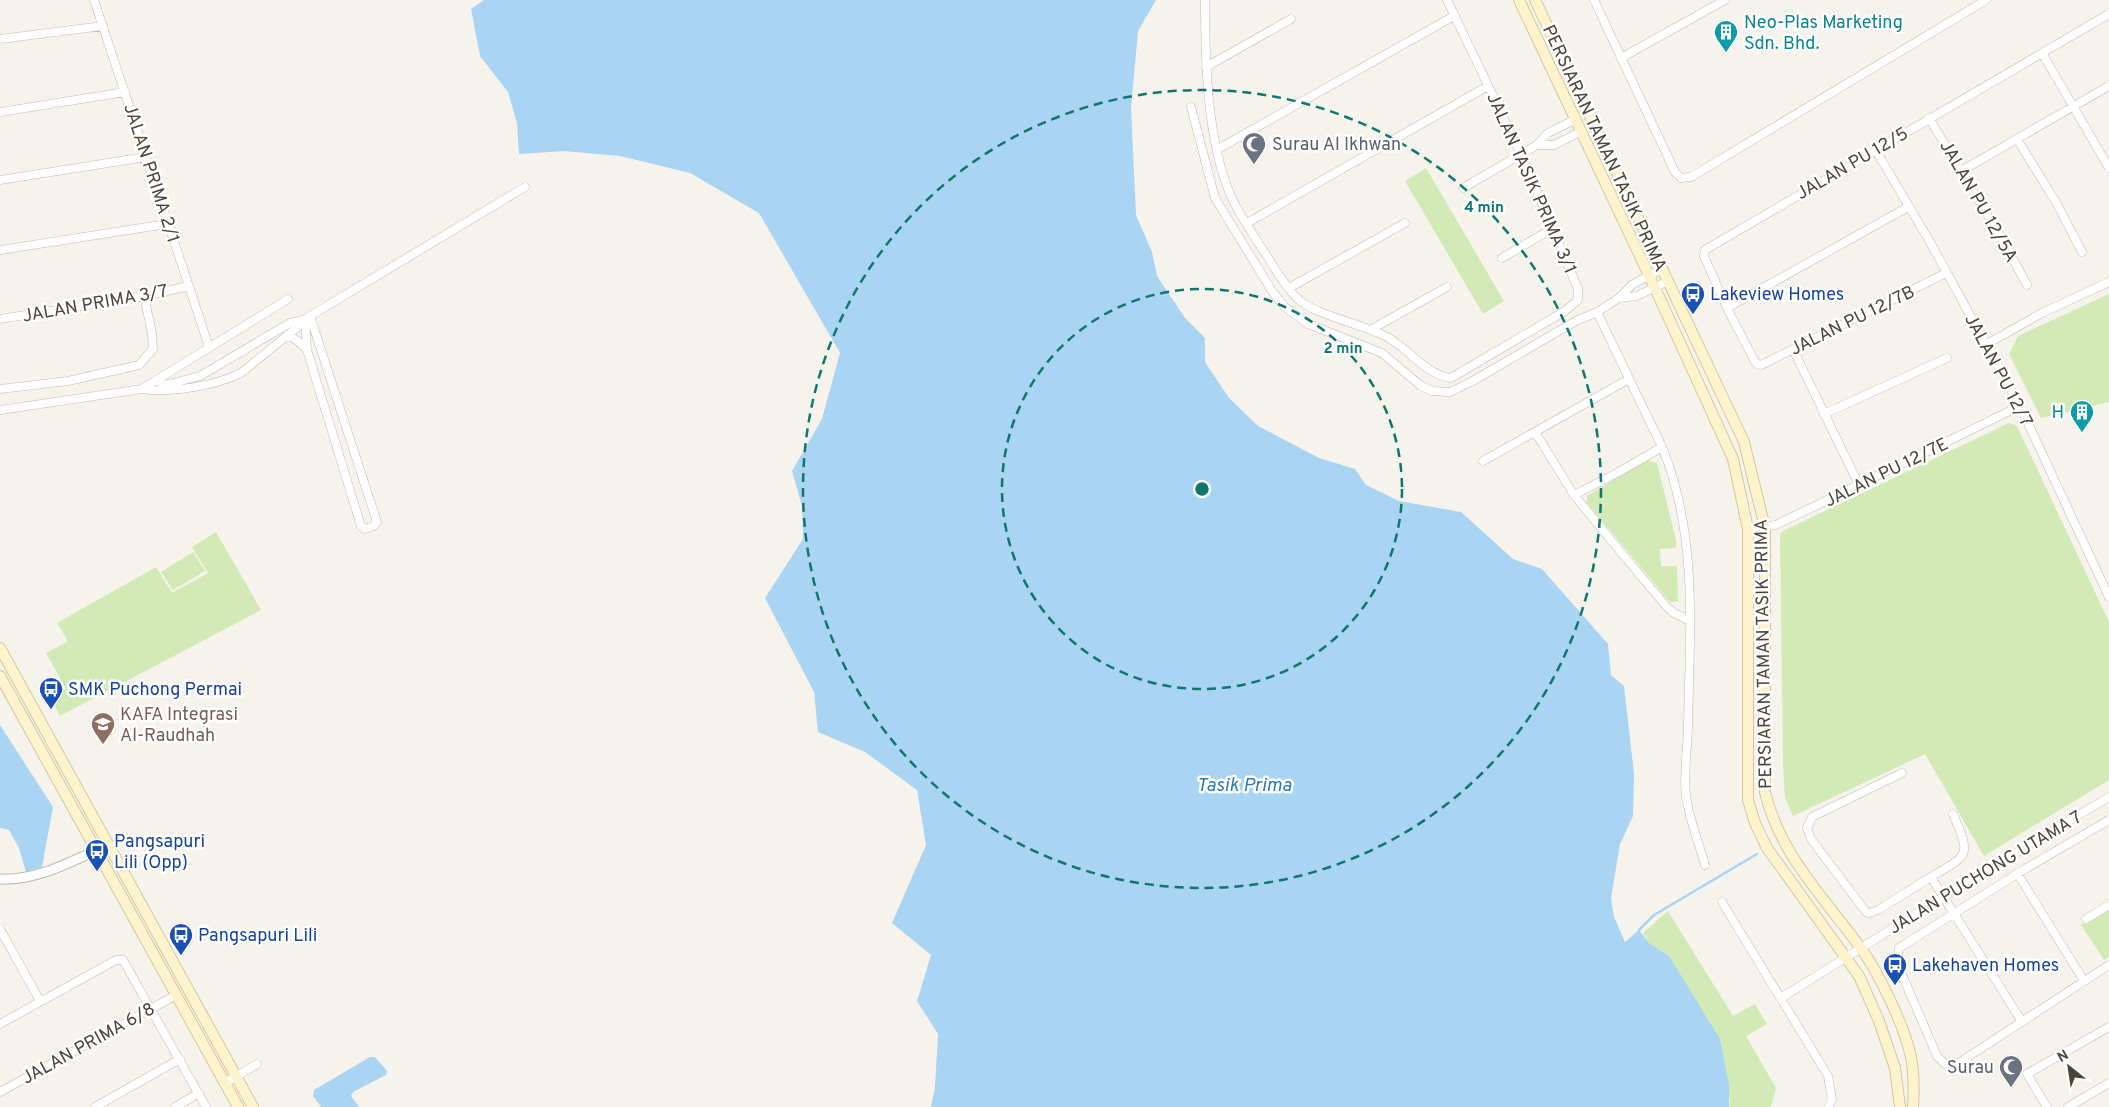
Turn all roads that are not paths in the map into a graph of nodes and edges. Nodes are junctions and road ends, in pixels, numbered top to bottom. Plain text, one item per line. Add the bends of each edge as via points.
1 (94, 0) edge
2 (1205, 0) edge
3 (1447, 0) edge
4 (1519, 0) edge
5 (1535, 0) edge
6 (1594, 0) edge
7 (1725, 0) edge
8 (1986, 0) edge
9 (2109, 14) edge
10 (1454, 16) junction
11 (1291, 19) dead end
12 (103, 26) junction
13 (0, 39) edge
14 (2042, 53) junction
15 (1622, 58) junction
16 (1206, 67) junction
17 (1488, 86) junction
18 (2109, 86) edge
19 (125, 92) junction
20 (2072, 106) junction
21 (1191, 107) dead end
22 (0, 112) edge
23 (1929, 118) junction
24 (1576, 119) junction
25 (1582, 131) junction
26 (2017, 139) junction
27 (1537, 145) junction
28 (1218, 149) junction
29 (1876, 150) junction
30 (1521, 154) junction
31 (146, 157) junction
32 (2108, 165) edge
33 (1961, 171) junction
34 (0, 180) edge
35 (525, 187) dead end
36 (1463, 188) dead end
37 (1908, 207) junction
38 (1247, 223) junction
39 (1405, 223) dead end
40 (168, 224) junction
41 (1553, 228) junction
42 (0, 250) edge
43 (2082, 252) dead end
44 (1502, 258) dead end
45 (1662, 269) junction
46 (1946, 274) junction
47 (1649, 275) junction
48 (1668, 281) junction
49 (2109, 282) edge
50 (2027, 285) dead end
51 (189, 286) junction
52 (1289, 288) junction
53 (1447, 288) dead end
54 (1655, 288) junction
55 (144, 296) junction
56 (1619, 298) junction
57 (288, 299) dead end
58 (1727, 308) junction
59 (1597, 312) junction
60 (307, 317) junction
61 (0, 319) edge
62 (1372, 329) junction
63 (287, 335) junction
64 (1987, 344) junction
65 (209, 347) junction
66 (1793, 349) junction
67 (307, 350) junction
68 (1947, 358) dead end
69 (1757, 364) joint
70 (1629, 379) junction
71 (156, 380) junction
72 (0, 389) edge
73 (142, 389) junction
74 (2020, 406) junction
75 (0, 410) edge
76 (1824, 414) junction
77 (1535, 432) junction
78 (1662, 447) junction
79 (1483, 461) dead end
80 (1859, 485) junction
81 (1574, 495) junction
82 (1765, 528) junction
83 (1748, 529) junction
84 (2109, 597) edge
85 (1690, 621) junction
86 (0, 648) edge
87 (0, 676) edge
88 (1902, 773) dead end
89 (2109, 797) edge
90 (1953, 814) dead end
91 (2109, 820) edge
92 (108, 845) junction
93 (96, 850) junction
94 (1705, 866) dead end
95 (2017, 874) junction
96 (1931, 877) junction
97 (0, 879) edge
98 (1944, 896) junction
99 (1722, 902) dead end
100 (2109, 905) edge
101 (1954, 913) junction
102 (2086, 919) dead end
103 (0, 930) edge
104 (1861, 948) junction
105 (1846, 958) junction
106 (2109, 965) edge
107 (2084, 981) junction
108 (176, 995) junction
109 (1780, 998) junction
110 (40, 1001) junction
111 (152, 1008) junction
112 (2022, 1022) junction
113 (0, 1024) edge
114 (2109, 1027) edge
115 (180, 1059) junction
116 (258, 1064) dead end
117 (236, 1076) junction
118 (2109, 1082) edge
119 (225, 1083) junction
120 (0, 1092) edge
121 (199, 1094) junction
122 (180, 1106) edge
123 (95, 1107) edge
124 (206, 1107) edge
125 (238, 1107) edge
126 (253, 1107) edge
127 (1829, 1107) edge
128 (1900, 1107) edge
129 (1913, 1107) edge
130 (2046, 1107) edge
131 (2068, 1107) edge

1 - 12 street, JALAN PRIMA 2/1
2 - 16 street, JALAN TASIK PRIMA 3/1
3 - 10 street, JALAN TASIK PRIMA 3/1
4 - 24 main road, PERSIARAN TAMAN TASIK PRIMA
5 - 45 main road, PERSIARAN TAMAN TASIK PRIMA
6 - 15 street
7 - 15 street
8 - 15 street via 1691,177 1681,178 1675,172
9 - 14 street, JALAN PU 12/5
10 - 17 street, JALAN TASIK PRIMA 3/1
10 - 28 street
11 - 16 street
12 - 13 street
12 - 19 street, JALAN PRIMA 2/1
14 - 20 street
14 - 23 street, JALAN PU 12/5
16 - 28 street, JALAN TASIK PRIMA 3/1
17 - 30 street, JALAN TASIK PRIMA 3/1
17 - 38 street
18 - 20 street
19 - 22 street
19 - 31 street, JALAN PRIMA 2/1
20 - 26 street
20 - 32 street
21 - 59 street via 1215,198 1272,292 1285,307 1308,324 1382,354 1426,389 1450,392
23 - 29 street, JALAN PU 12/5
23 - 33 street, JALAN PU 12/5A
24 - 25 main road, PERSIARAN TAMAN TASIK PRIMA
24 - 27 street via 1548,133
25 - 27 street via 1554,145
25 - 47 main road, PERSIARAN TAMAN TASIK PRIMA
26 - 33 street
26 - 43 street
27 - 30 street
28 - 38 street, JALAN TASIK PRIMA 3/1 via 1230,195
29 - 37 street, JALAN PU 12/7
29 - 58 street, JALAN PU 12/5 via 1704,250
30 - 36 street
30 - 41 street, JALAN TASIK PRIMA 3/1
31 - 34 street
31 - 40 street, JALAN PRIMA 2/1
33 - 50 street, JALAN PU 12/5A
35 - 60 street
37 - 46 street, JALAN PU 12/7
37 - 58 street
38 - 52 street, JALAN TASIK PRIMA 3/1
39 - 52 street
40 - 42 street
40 - 51 street, JALAN PRIMA 2/1
41 - 44 street
41 - 62 street, JALAN TASIK PRIMA 3/1 via 1575,280 1578,300 1451,378 1438,376 1390,338
45 - 47 street
45 - 48 main road, PERSIARAN TAMAN TASIK PRIMA
46 - 64 street, JALAN PU 12/7
46 - 66 street, JALAN PU 12/7B
47 - 54 main road, PERSIARAN TAMAN TASIK PRIMA
47 - 56 street via 1633,284
48 - 54 street
48 - 82 main road, PERSIARAN TAMAN TASIK PRIMA via 1744,442
49 - 64 street via 2042,313
51 - 55 street, JALAN PRIMA 3/7
51 - 65 street, JALAN PRIMA 2/1
52 - 62 street, JALAN TASIK PRIMA 3/1 via 1299,300 1313,307
53 - 62 street
54 - 56 street via 1637,296
54 - 83 main road, PERSIARAN TAMAN TASIK PRIMA via 1732,459
55 - 61 street, JALAN PRIMA 3/7
55 - 72 street via 153,349 139,364 68,381
56 - 59 street
57 - 65 street
58 - 69 street, JALAN PU 12/5
59 - 70 street
60 - 63 street
60 - 67 street
60 - 67 street via 377,522 374,526 361,526
60 - 71 street via 290,323 200,376 165,385
63 - 67 street
63 - 73 street via 255,363 231,378 158,391
64 - 74 street, JALAN PU 12/7
65 - 71 street
66 - 69 street, JALAN PU 12/7B via 1762,365
66 - 76 street
68 - 76 street
70 - 77 street
70 - 78 street
71 - 73 street
73 - 75 street
74 - 80 street, JALAN PU 12/7E
74 - 84 street, JALAN PU 12/7
76 - 80 street
77 - 79 street
77 - 81 street
78 - 81 street
78 - 85 street via 1678,498 1686,541
80 - 82 street, JALAN PU 12/7E
81 - 85 street via 1666,606
82 - 83 street, JALAN PU 12/7E
82 - 104 main road, PERSIARAN TAMAN TASIK PRIMA via 1765,792 1769,809 1800,870
83 - 105 main road, PERSIARAN TAMAN TASIK PRIMA via 1748,800 1767,848
85 - 94 street via 1686,796
86 - 92 main road
87 - 93 main road
88 - 96 street via 1812,817 1808,832 1866,912 1878,910
89 - 98 street, JALAN PUCHONG UTAMA 7
90 - 96 street via 1966,848 1962,858
91 - 95 street
92 - 93 street
92 - 117 main road
93 - 97 street via 47,872 20,879
93 - 108 main road
95 - 101 street
95 - 107 street
96 - 98 street
98 - 101 street
98 - 104 street, JALAN PUCHONG UTAMA 7
99 - 109 street
100 - 102 street
101 - 112 street
101 - 112 street via 1899,948 1897,963 1937,1056 1945,1064 1954,1066
103 - 110 street
104 - 105 street, JALAN PUCHONG UTAMA 7
104 - 129 main road, PERSIARAN TAMAN TASIK PRIMA via 1895,1012 1911,1058
105 - 109 street, JALAN PUCHONG UTAMA 7
105 - 128 main road, PERSIARAN TAMAN TASIK PRIMA via 1859,976 1879,1021 1895,1068
106 - 107 street
107 - 112 street
108 - 111 street, JALAN PRIMA 6/8
108 - 119 main road
109 - 127 street via 1828,1076 1832,1099
110 - 111 street via 116,960 123,960
110 - 113 street
111 - 115 street
111 - 120 street, JALAN PRIMA 6/8
114 - 130 street via 2027,1074
115 - 121 street
115 - 123 street
116 - 117 street
117 - 119 street
117 - 126 main road
118 - 131 street
119 - 125 main road
121 - 122 street
121 - 124 street

